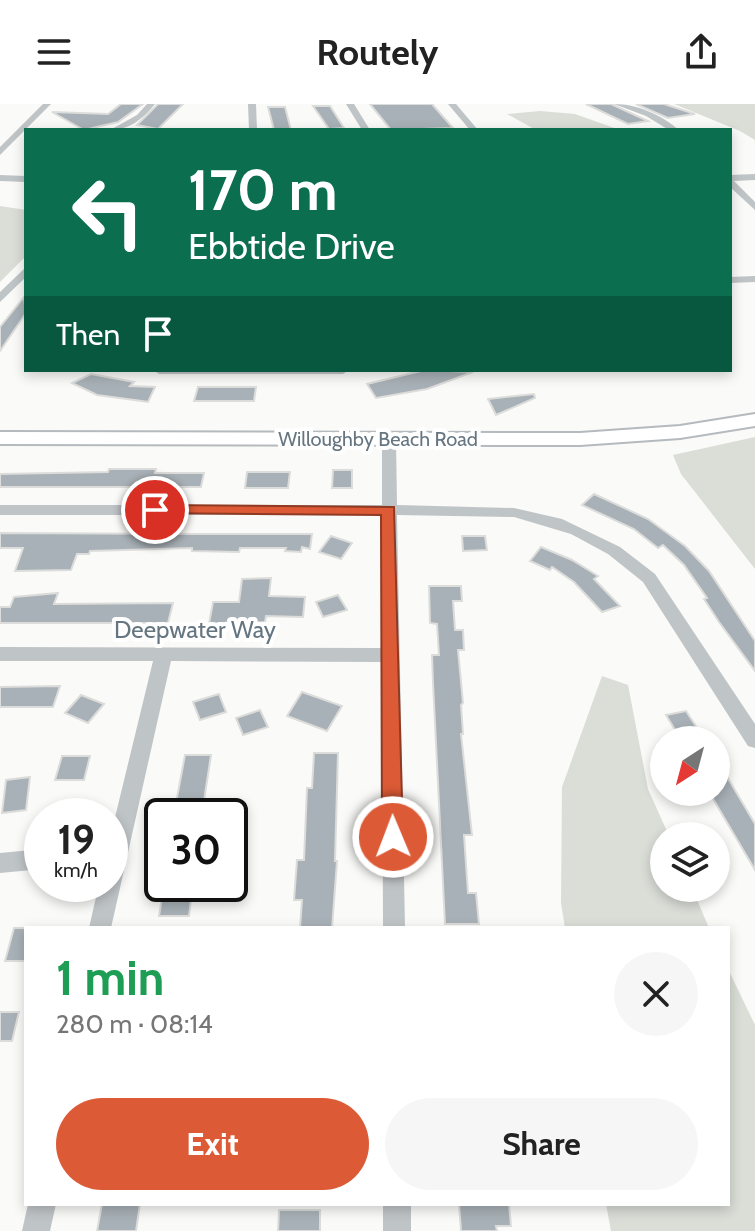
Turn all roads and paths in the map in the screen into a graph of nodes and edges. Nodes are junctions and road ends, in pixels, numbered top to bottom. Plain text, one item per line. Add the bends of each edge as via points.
1 (47, 104) edge
2 (151, 104) edge
3 (252, 104) edge
4 (350, 104) edge
5 (452, 104) edge
6 (618, 104) edge
7 (26, 128) edge
8 (118, 128) edge
9 (253, 128) edge
10 (365, 128) edge
11 (472, 128) edge
12 (672, 128) edge
13 (24, 130) edge
14 (15, 140) junction
15 (24, 140) edge
16 (0, 152) edge
17 (755, 177) edge
18 (0, 178) edge
19 (24, 179) edge
20 (732, 180) edge
21 (732, 182) edge
22 (755, 207) edge
23 (24, 272) edge
24 (755, 279) edge
25 (732, 280) edge
26 (12, 286) junction
27 (24, 287) edge
28 (0, 299) edge
29 (755, 420) edge
30 (0, 438) edge
31 (389, 440) junction
32 (0, 510) edge
33 (389, 510) junction
34 (0, 654) edge
35 (164, 654) junction
36 (390, 655) junction
37 (755, 740) edge
38 (128, 799) edge
39 (24, 861) edge
40 (0, 863) edge
41 (106, 902) edge
42 (100, 926) edge
43 (394, 926) edge
44 (42, 1206) edge
45 (397, 1206) edge
46 (36, 1231) edge
47 (397, 1231) edge

1 - 7 street
2 - 8 street via 140,117
3 - 9 street
4 - 10 street
5 - 11 street
6 - 12 street
13 - 14 street
14 - 15 street
14 - 16 street
17 - 20 street
18 - 19 street
21 - 22 street
23 - 26 street
24 - 25 street
26 - 27 street
26 - 28 street
29 - 31 street, Willoughby Beach Road via 641,436
30 - 31 street, Willoughby Beach Road
31 - 33 street
32 - 33 street
33 - 36 street
33 - 37 street via 529,513 598,539 649,578
34 - 35 street, Deepwater Way
35 - 36 street, Deepwater Way
35 - 38 street
36 - 43 street
39 - 40 street
41 - 42 street
44 - 46 street
45 - 47 street

